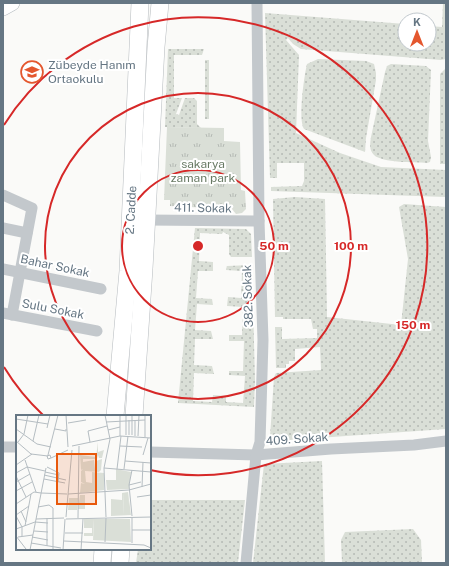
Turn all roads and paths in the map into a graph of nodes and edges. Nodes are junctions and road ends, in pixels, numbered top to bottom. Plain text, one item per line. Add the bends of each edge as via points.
1 (12, 3) edge
2 (132, 3) edge
3 (140, 3) edge
4 (160, 3) edge
5 (165, 3) edge
6 (257, 3) edge
7 (3, 8) edge
8 (139, 27) junction
9 (156, 47) junction
10 (3, 195) edge
11 (147, 220) junction
12 (259, 221) junction
13 (3, 228) edge
14 (27, 233) junction
15 (3, 269) edge
16 (20, 272) junction
17 (101, 289) dead end
18 (8, 314) edge
19 (98, 331) dead end
20 (115, 415) edge
21 (134, 415) edge
22 (446, 441) edge
23 (3, 447) edge
24 (16, 447) edge
25 (151, 452) edge
26 (256, 455) junction
27 (104, 550) edge
28 (121, 550) edge
29 (102, 563) edge
30 (120, 563) edge
31 (246, 563) edge

1 - 7 main road
2 - 8 main road
3 - 8 main road, 2. Cadde
4 - 9 main road, 2. Cadde
5 - 9 main road
6 - 12 street, 382. Sokak
8 - 20 main road, 2. Cadde via 128,271
9 - 11 main road, 2. Cadde
10 - 14 street via 32,208
11 - 12 street, 411. Sokak
11 - 21 main road, 2. Cadde
12 - 26 street, 382. Sokak via 262,340 260,442
13 - 14 street
14 - 16 street
15 - 16 street, Bahar Sokak
16 - 17 street, Bahar Sokak
16 - 18 street
18 - 19 street, Sulu Sokak
22 - 26 street, 409. Sokak
23 - 24 street
25 - 26 street, 409. Sokak
26 - 31 street, 382. Sokak
27 - 29 main road
28 - 30 main road

